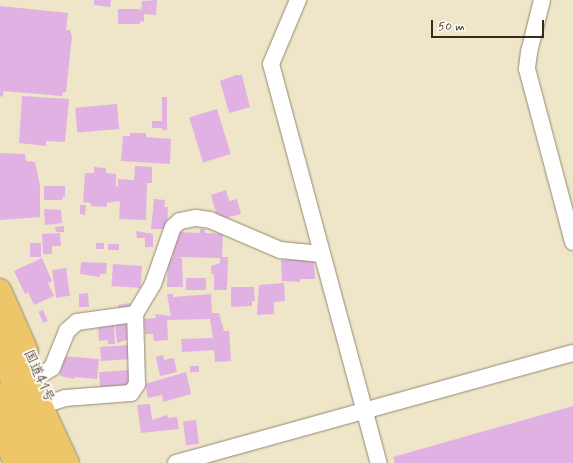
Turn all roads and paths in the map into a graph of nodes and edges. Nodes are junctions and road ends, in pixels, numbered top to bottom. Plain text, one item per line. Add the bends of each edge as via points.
1 (298, 0) edge
2 (542, 0) edge
3 (573, 242) edge
4 (322, 254) junction
5 (0, 290) edge
6 (135, 314) junction
7 (0, 316) edge
8 (573, 353) edge
9 (0, 354) edge
10 (38, 376) junction
11 (0, 394) edge
12 (50, 403) junction
13 (364, 409) junction
14 (0, 428) edge
15 (16, 463) edge
16 (30, 463) edge
17 (49, 463) edge
18 (68, 463) edge
19 (77, 463) edge
20 (176, 463) edge
21 (379, 463) edge

1 - 4 street via 271,64
2 - 3 street via 527,69
4 - 6 street via 280,250 210,220 196,218 180,221 174,227 153,284
4 - 13 street
5 - 10 highway, 国道41号
6 - 10 street via 77,322 67,331 52,368
6 - 12 street via 137,384 131,393 65,398
7 - 18 highway
8 - 13 street
9 - 17 highway
10 - 12 highway, 国道41号
11 - 16 highway
12 - 19 highway, 国道41号
13 - 20 street
13 - 21 street
14 - 15 highway

